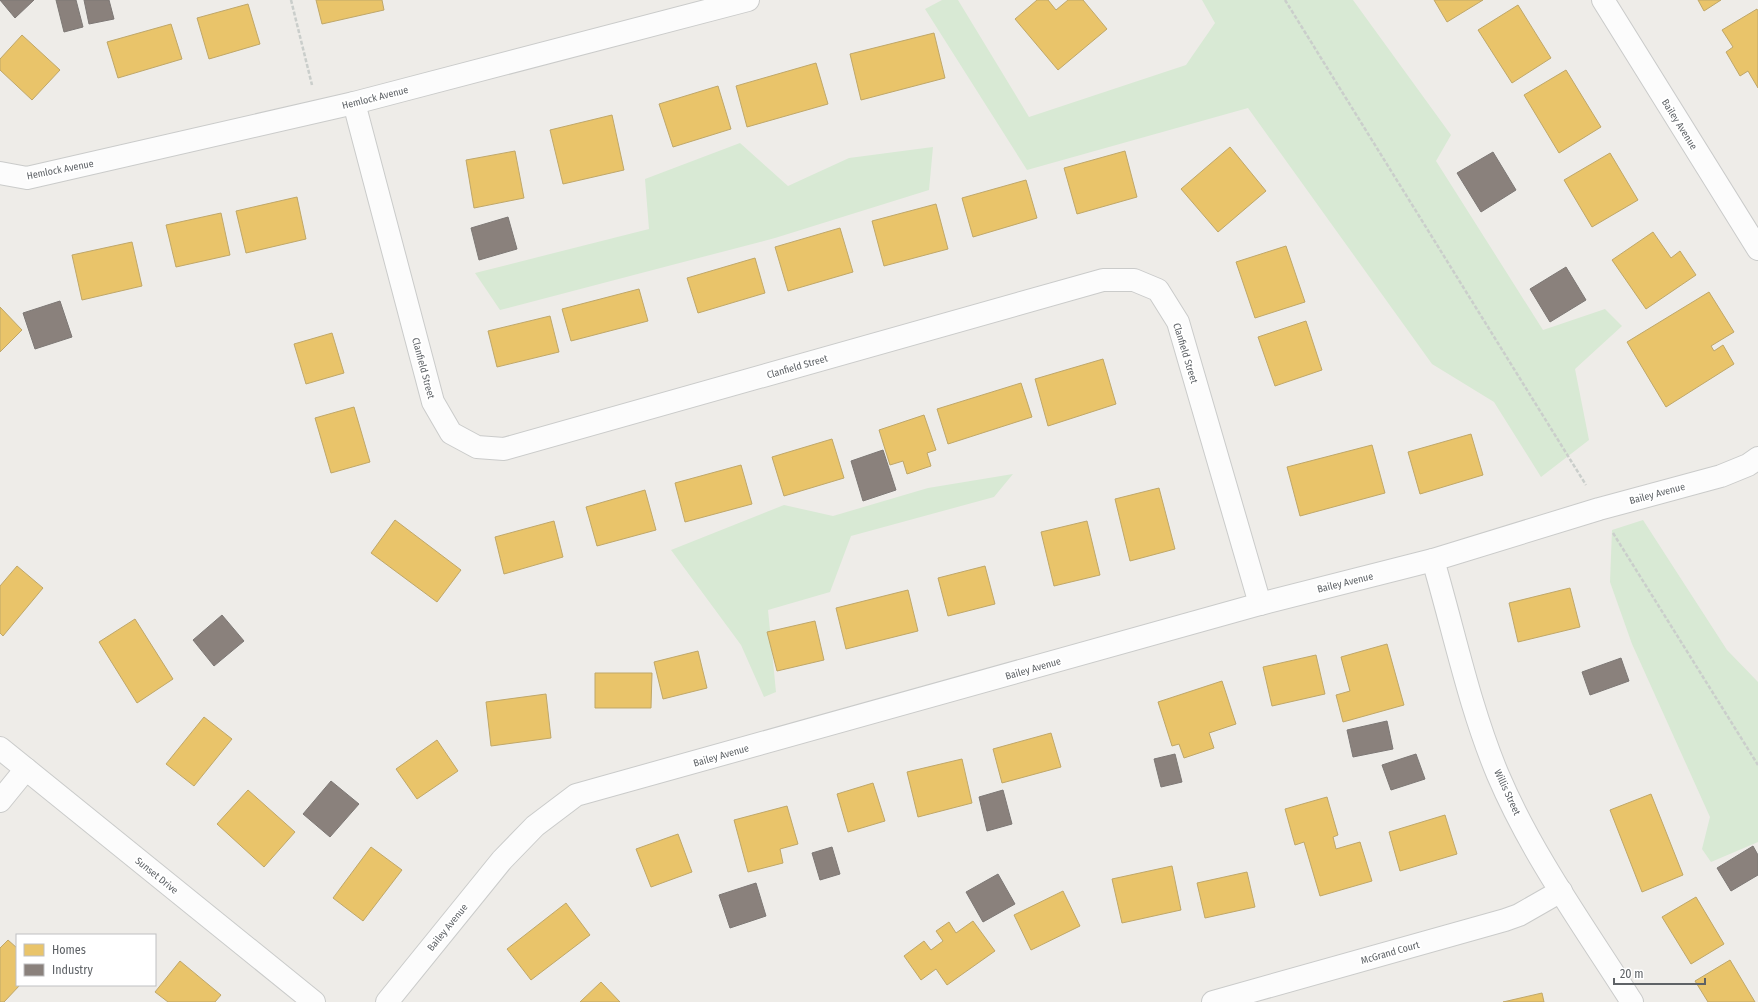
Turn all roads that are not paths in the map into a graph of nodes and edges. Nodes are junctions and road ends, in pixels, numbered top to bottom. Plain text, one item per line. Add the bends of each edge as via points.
1 (748, 0) edge
2 (1603, 0) edge
3 (354, 103) junction
4 (0, 173) edge
5 (1758, 249) edge
6 (1758, 458) edge
7 (1433, 560) junction
8 (1260, 604) junction
9 (0, 748) edge
10 (26, 770) junction
11 (0, 801) edge
12 (1561, 891) junction
13 (314, 1002) edge
14 (387, 1002) edge
15 (1214, 1002) edge
16 (1632, 1002) edge

1 - 3 street, Hemlock Avenue
2 - 5 street, Bailey Avenue
3 - 4 street, Hemlock Avenue via 27,178
3 - 8 street, Clanfield Street via 433,402 451,433 477,447 504,449 1103,280 1134,280 1158,290 1178,322
6 - 7 street, Bailey Avenue via 1748,465 1720,476 1600,509
7 - 8 street, Bailey Avenue
7 - 12 street, Willis Street via 1469,690 1498,774 1533,845
8 - 14 street, Bailey Avenue via 576,795 535,826 502,860
9 - 10 street, Sunset Drive
10 - 11 street
10 - 13 street, Sunset Drive
12 - 15 street, McGrand Court via 1505,920
12 - 16 street, Willis Street

